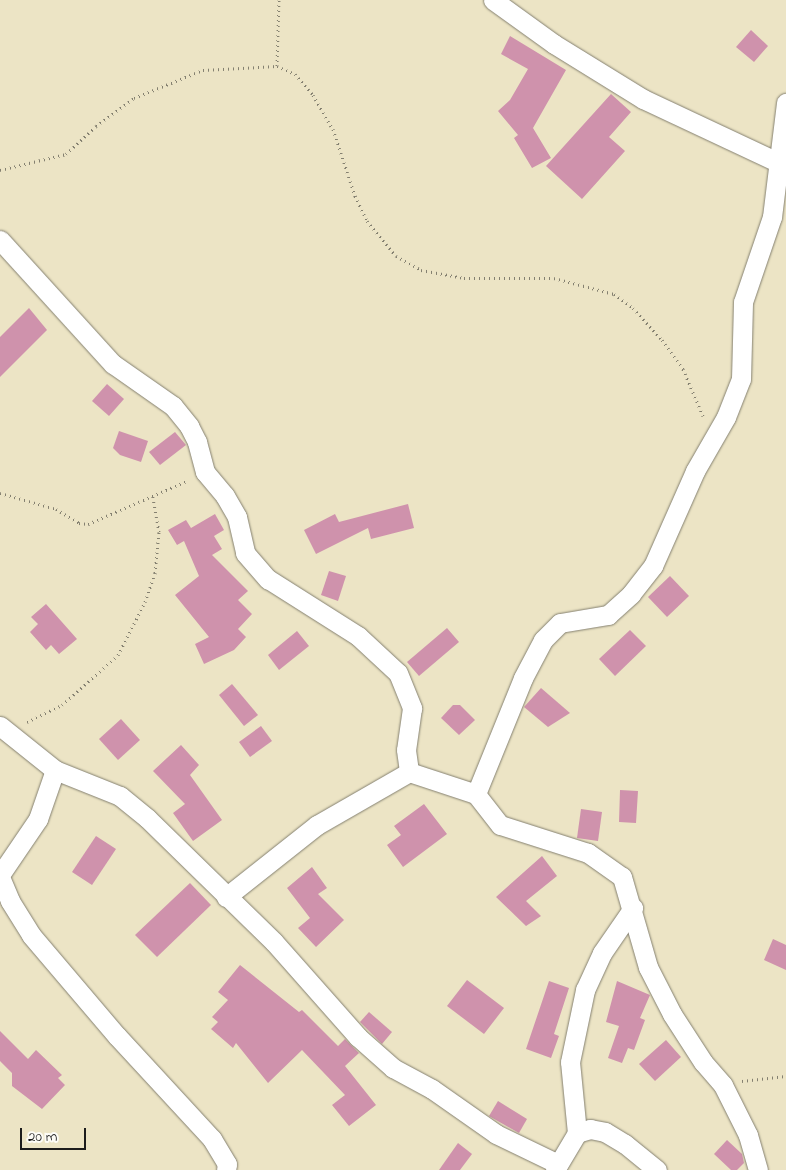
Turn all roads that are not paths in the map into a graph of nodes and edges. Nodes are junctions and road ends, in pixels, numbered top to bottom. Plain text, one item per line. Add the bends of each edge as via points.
1 (493, 0) edge
2 (786, 103) edge
3 (784, 165) edge
4 (0, 240) edge
5 (2, 727) edge
6 (55, 770) junction
7 (409, 772) junction
8 (476, 794) junction
9 (0, 876) edge
10 (226, 897) junction
11 (633, 908) junction
12 (577, 1133) junction
13 (557, 1167) edge
14 (226, 1170) edge
15 (657, 1170) edge
16 (758, 1170) edge

1 - 3 street via 554,44 644,99
2 - 3 street
3 - 8 street via 772,217 743,302 741,379 653,566 631,594 608,615 560,623 543,640 523,678
4 - 7 street via 113,364 173,406 198,442 205,472 237,517 245,553 268,579 358,636 398,673 412,708 406,750
5 - 6 street
6 - 9 street via 38,819
6 - 10 street via 120,796 147,818
7 - 8 street
7 - 10 street via 317,825
8 - 11 street via 500,825 568,845 608,864 622,876
9 - 14 street via 10,901 31,934 117,1036 212,1139 227,1164
10 - 13 street via 274,942 358,1037 393,1068 432,1089 496,1134
11 - 12 street via 602,953 586,990 570,1062
11 - 16 street via 648,967 672,1014 703,1062 723,1085 748,1135
12 - 13 street
12 - 15 street via 590,1130 605,1132

